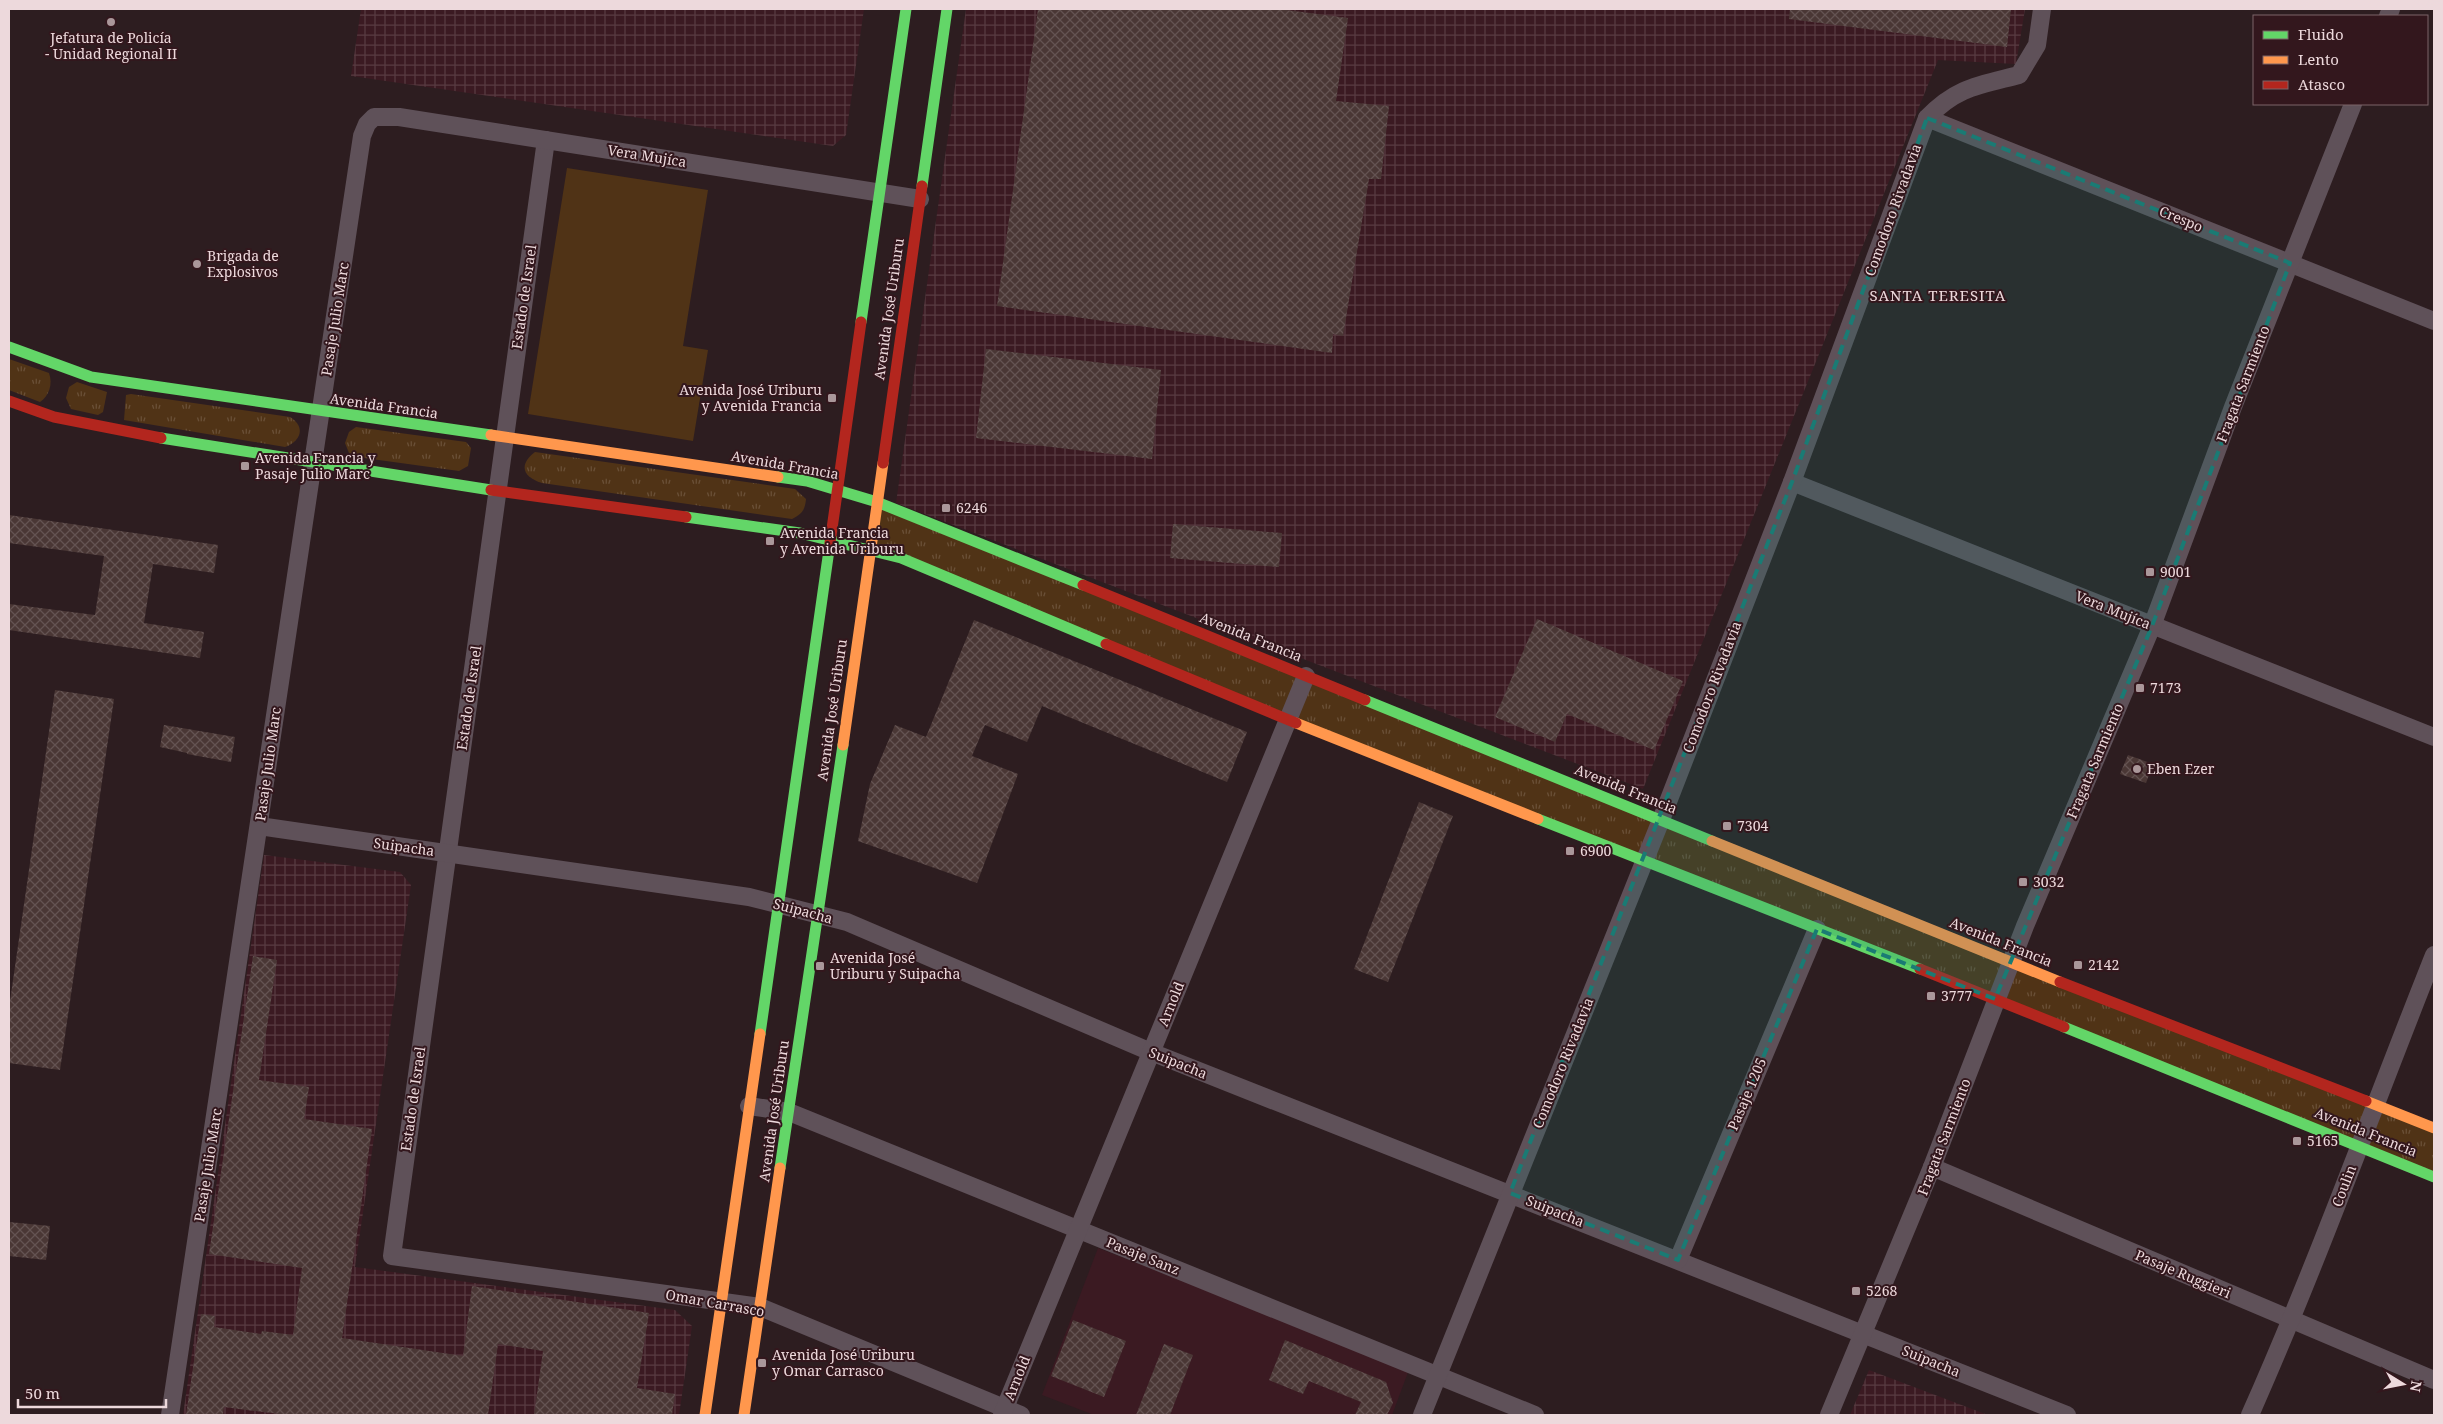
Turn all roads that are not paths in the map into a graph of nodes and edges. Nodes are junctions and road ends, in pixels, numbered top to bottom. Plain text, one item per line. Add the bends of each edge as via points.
1 (906, 9) edge
2 (947, 9) edge
3 (2042, 9) edge
4 (2353, 105) edge
5 (374, 117) joint
6 (1927, 118) junction
7 (546, 140) junction
8 (880, 193) junction
9 (920, 199) junction
10 (2290, 263) junction
11 (2434, 321) edge
12 (9, 347) edge
13 (9, 402) edge
14 (321, 412) junction
15 (505, 438) junction
16 (313, 463) junction
17 (1792, 482) junction
18 (837, 488) junction
19 (497, 491) junction
20 (877, 502) junction
21 (830, 540) junction
22 (871, 548) junction
23 (2152, 626) junction
24 (1306, 676) junction
25 (1288, 720) junction
26 (2434, 737) edge
27 (1661, 820) junction
28 (259, 826) junction
29 (447, 854) junction
30 (1644, 862) junction
31 (778, 904) junction
32 (818, 915) junction
33 (1817, 929) junction
34 (2434, 955) edge
35 (2011, 962) junction
36 (1995, 999) junction
37 (1151, 1052) junction
38 (2374, 1105) junction
39 (749, 1106) junction
40 (789, 1112) junction
41 (2434, 1128) edge
42 (2360, 1145) junction
43 (1932, 1167) junction
44 (2434, 1176) edge
45 (1510, 1194) junction
46 (1078, 1230) junction
47 (392, 1256) joint
48 (1678, 1260) junction
49 (721, 1302) junction
50 (760, 1307) junction
51 (2292, 1320) junction
52 (1864, 1335) junction
53 (1439, 1375) junction
54 (2434, 1380) edge
55 (1009, 1413) edge
56 (170, 1415) edge
57 (705, 1415) edge
58 (744, 1415) edge
59 (1422, 1415) edge
60 (1535, 1415) edge
61 (1829, 1415) edge
62 (2067, 1415) edge
63 (2250, 1415) edge

1 - 8 main road, Avenida José Uriburu
2 - 9 main road, Avenida José Uriburu
3 - 6 street, Comodoro Rivadavia via 2037,45 2019,75 1958,91
4 - 10 street, Fragata Sarmiento
5 - 7 street, Vera Mujíca via 399,117
5 - 14 street, Pasaje Julio Marc via 362,136
6 - 10 street, Crespo
6 - 17 street, Comodoro Rivadavia
7 - 8 street, Vera Mujíca
7 - 15 street, Estado de Israel
8 - 9 street, Vera Mujíca
8 - 18 main road, Avenida José Uriburu
9 - 20 main road, Avenida José Uriburu
10 - 11 street, Crespo
10 - 23 street, Fragata Sarmiento
12 - 14 main road, Avenida Francia via 91,376
13 - 16 main road, Avenida Francia via 81,424
14 - 15 main road, Avenida Francia
14 - 16 street, Pasaje Julio Marc
15 - 18 main road, Avenida Francia
15 - 19 street, Estado de Israel
16 - 19 main road, Avenida Francia
16 - 28 street, Pasaje Julio Marc
17 - 23 street, Vera Mujíca
17 - 27 street, Comodoro Rivadavia
18 - 20 main road, Avenida Francia
18 - 21 main road, Avenida José Uriburu
19 - 21 main road, Avenida Francia via 790,531
19 - 29 street, Estado de Israel
20 - 22 main road, Avenida José Uriburu
20 - 24 main road, Avenida Francia
21 - 22 main road, Avenida Francia
21 - 31 main road, Avenida José Uriburu
22 - 25 main road, Avenida Francia
22 - 32 main road, Avenida José Uriburu
23 - 26 street, Vera Mujíca
23 - 35 street, Fragata Sarmiento
24 - 25 street, Arnold
24 - 27 main road, Avenida Francia
25 - 30 main road, Avenida Francia
25 - 37 street, Arnold
27 - 30 street, Comodoro Rivadavia
27 - 35 main road, Avenida Francia
28 - 29 street, Suipacha
28 - 56 street, Pasaje Julio Marc
29 - 31 street, Suipacha via 749,897
29 - 47 street, Estado de Israel
30 - 33 main road, Avenida Francia
30 - 45 street, Comodoro Rivadavia
31 - 32 street, Suipacha
31 - 39 main road, Avenida José Uriburu
32 - 37 street, Suipacha via 847,922
32 - 40 main road, Avenida José Uriburu
33 - 36 main road, Avenida Francia
33 - 48 street, Pasaje 1205
34 - 38 street, Coulin
35 - 36 street, Fragata Sarmiento
35 - 38 main road, Avenida Francia
36 - 42 main road, Avenida Francia
36 - 43 street, Fragata Sarmiento
37 - 45 street, Suipacha
37 - 46 street, Arnold
38 - 41 main road, Avenida Francia
38 - 42 street, Coulin
39 - 40 street, Pasaje Sanz
39 - 49 main road, Avenida José Uriburu
40 - 46 street, Pasaje Sanz
40 - 50 main road, Avenida José Uriburu
42 - 44 main road, Avenida Francia
42 - 51 street, Coulin
43 - 51 street, Pasaje Ruggieri
43 - 52 street, Fragata Sarmiento
45 - 48 street, Suipacha
45 - 53 street, Comodoro Rivadavia
46 - 53 street, Pasaje Sanz
46 - 55 street, Arnold
47 - 49 street, Omar Carrasco
48 - 52 street, Suipacha
49 - 50 street, Omar Carrasco
49 - 57 main road, Avenida José Uriburu
50 - 55 street, Omar Carrasco
50 - 58 main road, Avenida José Uriburu
51 - 54 street, Pasaje Ruggieri
51 - 63 street, Coulin
52 - 61 street, Fragata Sarmiento
52 - 62 street, Suipacha
53 - 59 street, Comodoro Rivadavia
53 - 60 street, Pasaje Sanz

